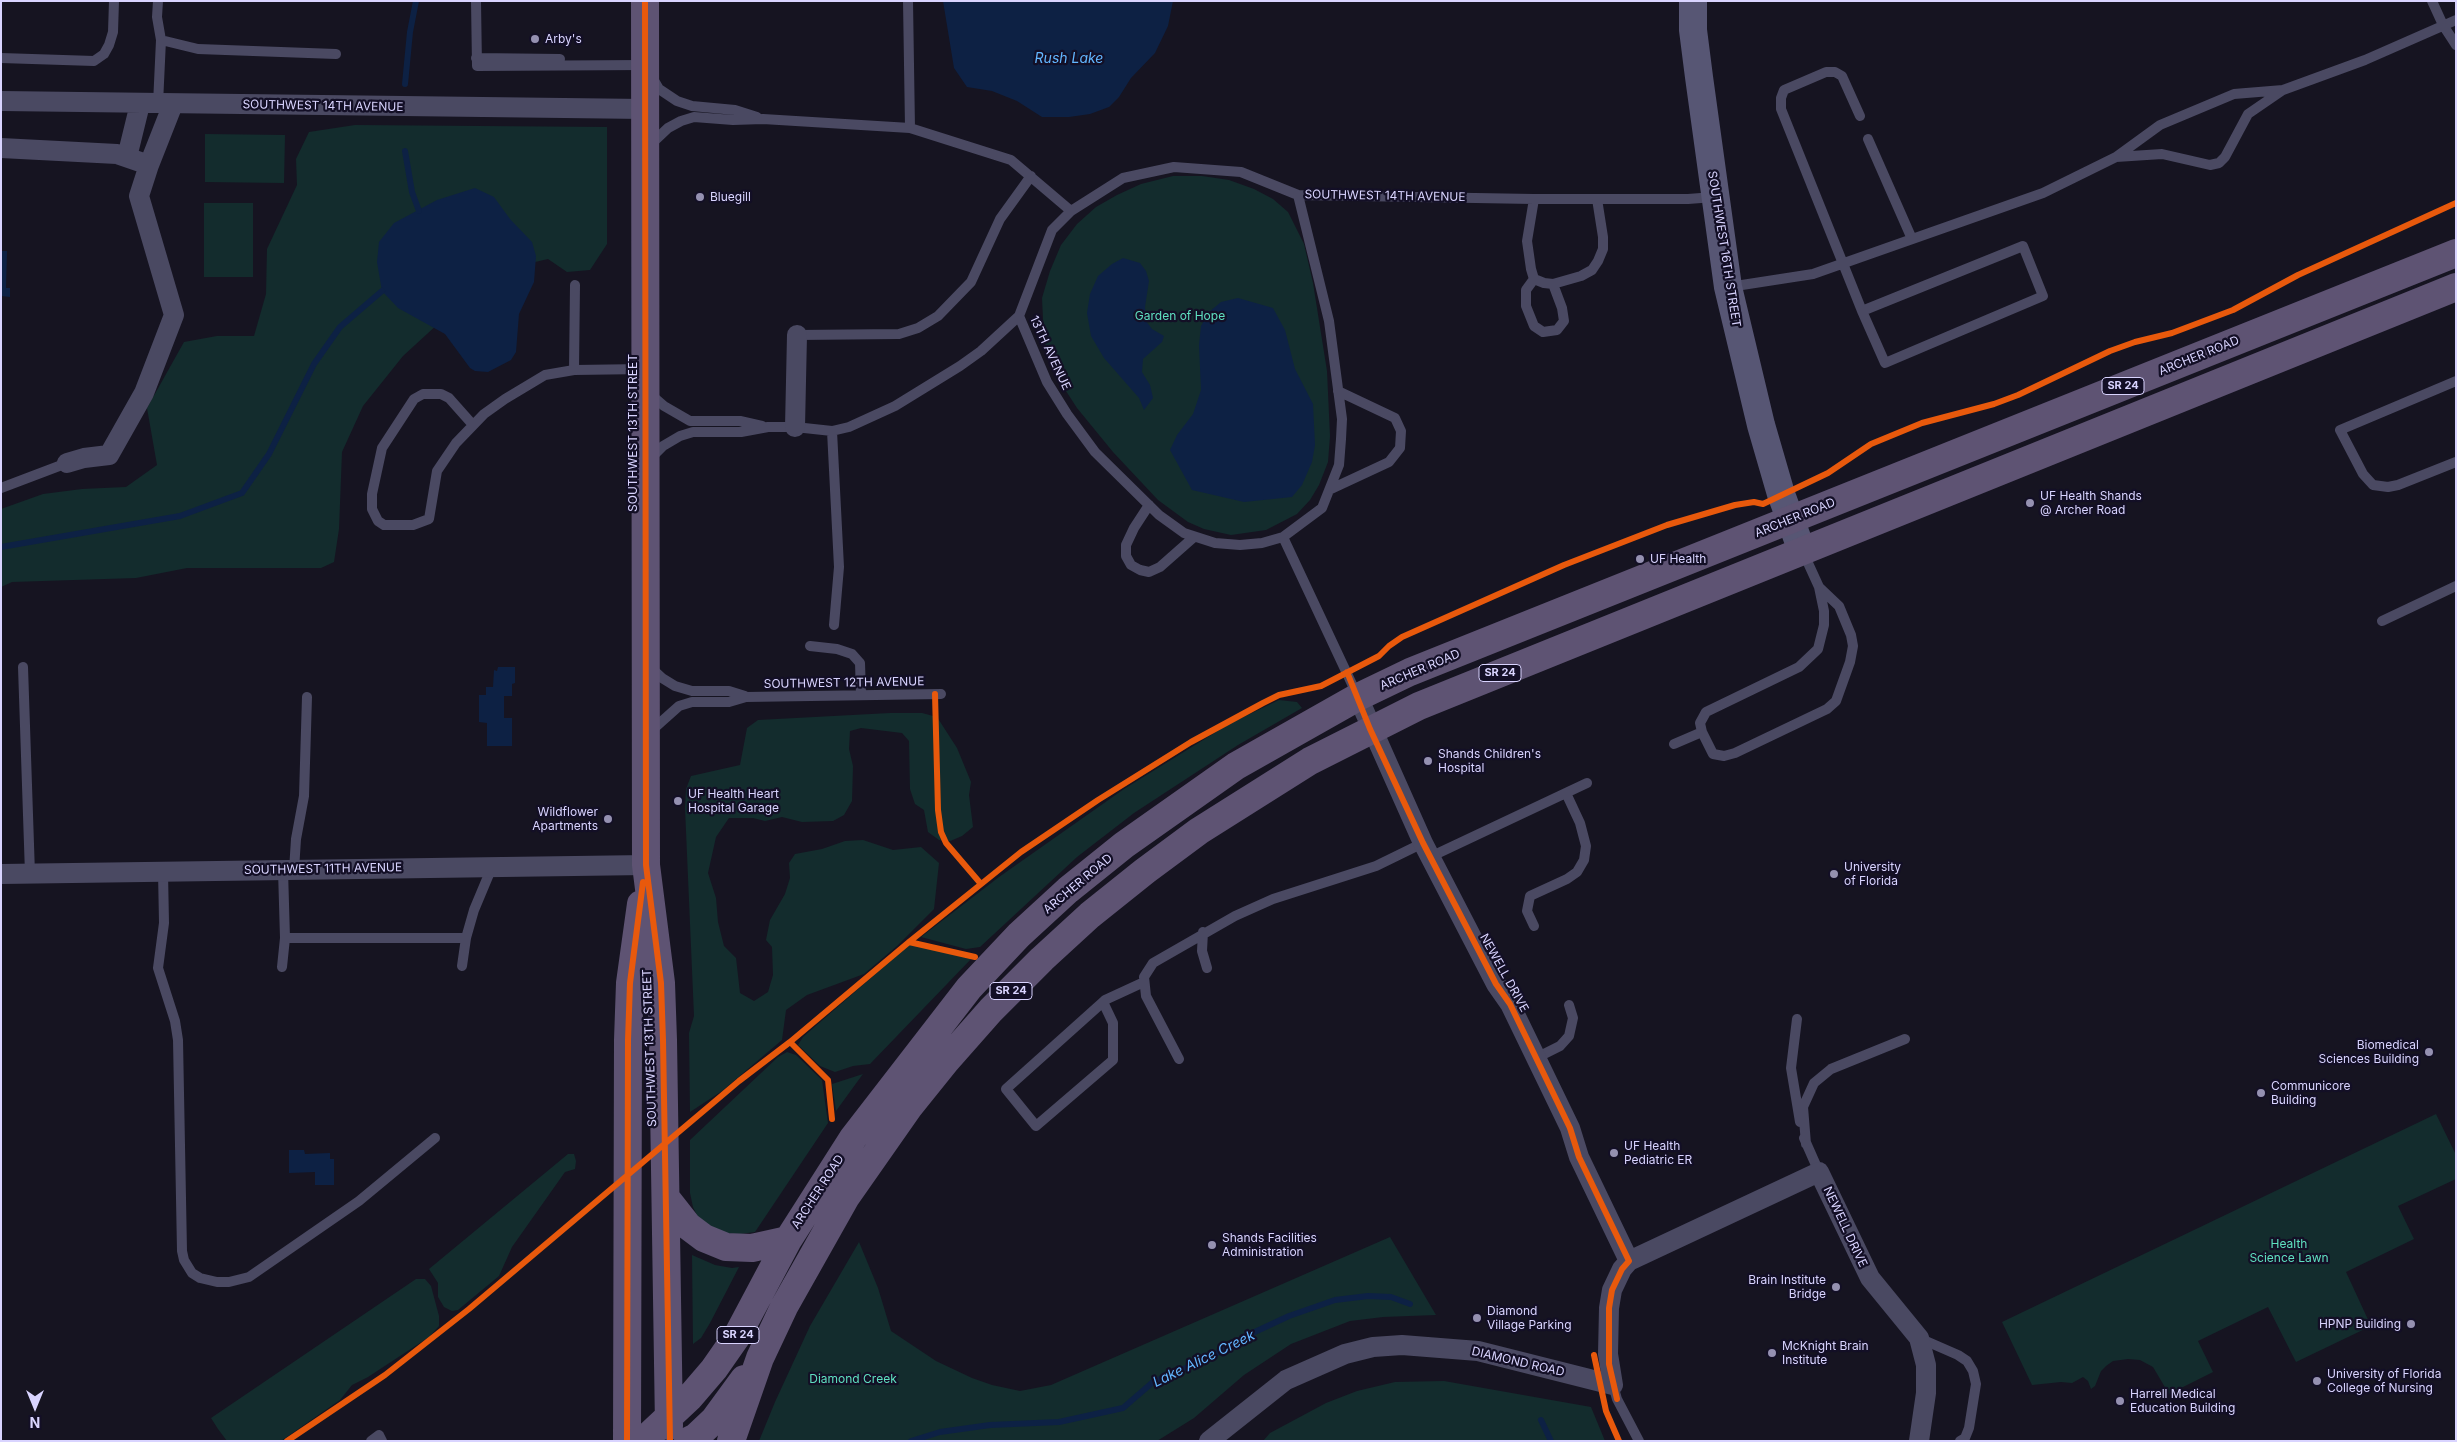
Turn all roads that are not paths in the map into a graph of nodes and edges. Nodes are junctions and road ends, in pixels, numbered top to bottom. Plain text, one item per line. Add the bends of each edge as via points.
1 (114, 1) edge
2 (158, 1) edge
3 (476, 1) edge
4 (645, 1) edge
5 (908, 1) edge
6 (1693, 1) edge
7 (2432, 1) edge
8 (2456, 20) edge
9 (2443, 26) junction
10 (161, 40) junction
11 (2456, 45) edge
12 (336, 54) dead end
13 (1, 58) edge
14 (645, 65) junction
15 (2283, 90) junction
16 (1, 101) edge
17 (157, 104) junction
18 (644, 109) junction
19 (1860, 116) dead end
20 (763, 119) junction
21 (910, 128) junction
22 (1868, 139) dead end
23 (1, 148) edge
24 (644, 151) junction
25 (127, 157) junction
26 (2116, 157) junction
27 (149, 165) junction
28 (1031, 176) junction
29 (1298, 195) junction
30 (1714, 197) junction
31 (1534, 199) junction
32 (1598, 199) junction
33 (1071, 211) junction
34 (1912, 239) junction
35 (2456, 253) edge
36 (1844, 264) junction
37 (1534, 279) junction
38 (1553, 284) junction
39 (575, 285) dead end
40 (1728, 287) junction
41 (2456, 287) edge
42 (1862, 311) junction
43 (1019, 316) junction
44 (797, 335) joint
45 (574, 370) junction
46 (645, 380) junction
47 (2456, 381) edge
48 (1338, 391) junction
49 (473, 425) junction
50 (768, 427) junction
51 (795, 427) junction
52 (832, 431) junction
53 (2456, 462) edge
54 (67, 464) joint
55 (645, 465) junction
56 (1, 488) edge
57 (1331, 489) junction
58 (1149, 505) junction
59 (1790, 520) junction
60 (1194, 537) junction
61 (1283, 537) junction
62 (1802, 551) junction
63 (2456, 586) edge
64 (1819, 587) junction
65 (2382, 621) dead end
66 (834, 625) dead end
67 (810, 646) dead end
68 (645, 661) junction
69 (23, 667) dead end
70 (942, 694) dead end
71 (861, 695) junction
72 (306, 697) dead end
73 (746, 697) junction
74 (1358, 697) junction
75 (1370, 729) junction
76 (1702, 732) junction
77 (644, 736) junction
78 (1674, 744) dead end
79 (1587, 783) dead end
80 (1566, 793) junction
81 (1427, 850) junction
82 (646, 865) junction
83 (492, 867) junction
84 (289, 870) junction
85 (163, 872) junction
86 (1, 874) edge
87 (30, 874) junction
88 (1534, 926) dead end
89 (1203, 932) junction
90 (285, 938) junction
91 (466, 938) junction
92 (462, 966) dead end
93 (282, 967) dead end
94 (1207, 968) dead end
95 (1144, 982) junction
96 (1103, 1002) junction
97 (1569, 1005) dead end
98 (1797, 1019) dead end
99 (1905, 1039) dead end
100 (926, 1042) junction
101 (1536, 1058) junction
102 (1179, 1059) dead end
103 (946, 1061) junction
104 (434, 1138) dead end
105 (1806, 1144) junction
106 (1819, 1172) junction
107 (666, 1198) junction
108 (788, 1240) junction
109 (1629, 1262) junction
110 (1919, 1338) junction
111 (760, 1358) junction
112 (1613, 1385) junction
113 (670, 1429) edge
114 (371, 1441) edge
115 (382, 1441) edge
116 (626, 1441) edge
117 (643, 1441) edge
118 (688, 1441) edge
119 (731, 1441) edge
120 (1209, 1441) edge
121 (1639, 1441) edge
122 (1919, 1441) edge
123 (1960, 1441) edge

1 - 13 lane via 113,32 109,45 104,54 94,61
2 - 10 lane
3 - 14 lane via 476,66
4 - 14 main road, SOUTHWEST 13TH STREET
5 - 21 lane
6 - 30 street, SOUTHWEST 16TH STREET via 1693,30
7 - 9 lane
8 - 9 lane
9 - 11 lane
9 - 15 lane via 2365,60
10 - 12 lane via 198,49
10 - 17 lane
14 - 18 main road, SOUTHWEST 13TH STREET
14 - 20 lane via 659,89 677,100 692,106 735,110
15 - 26 lane via 2234,94 2160,125
15 - 26 lane via 2248,114 2219,163 2210,165 2162,154
16 - 17 street, SOUTHWEST 14TH AVENUE
17 - 18 street, SOUTHWEST 14TH AVENUE
17 - 25 street
17 - 27 street
18 - 24 main road, SOUTHWEST 13TH STREET
19 - 36 lane via 1842,76 1834,72 1826,72 1784,90 1781,98 1781,110
20 - 21 lane
20 - 24 lane via 694,117 668,128
21 - 28 lane via 1011,160
22 - 34 lane
23 - 25 street
24 - 46 main road, SOUTHWEST 13TH STREET
25 - 27 street
26 - 34 lane via 2043,193
27 - 54 street via 139,196 174,315 144,393 109,455
28 - 33 lane
28 - 44 lane via 1000,219 971,282 938,316 918,328 899,334
29 - 31 lane, SOUTHWEST 14TH AVENUE
29 - 33 lane, SOUTHWEST 14TH AVENUE via 1241,172 1174,167 1123,178
29 - 48 lane via 1329,321
30 - 32 lane, SOUTHWEST 14TH AVENUE
30 - 40 street, SOUTHWEST 16TH STREET
31 - 32 lane, SOUTHWEST 14TH AVENUE
31 - 37 lane via 1527,241
32 - 38 lane via 1603,249 1598,261 1592,270 1581,276
33 - 43 lane, SOUTHWEST 14TH AVENUE via 1052,230
34 - 36 lane
35 - 59 main road, ARCHER ROAD / SR 24
36 - 40 lane via 1813,274
36 - 42 lane
37 - 38 lane
37 - 38 lane via 1526,290 1526,306 1534,326 1543,332 1557,330 1564,321
39 - 45 lane
40 - 59 street, SOUTHWEST 16TH STREET via 1761,425
41 - 62 main road, SR 24
42 - 42 lane via 1885,363 2043,296 2023,246
43 - 52 lane, 13TH AVENUE via 981,350 896,406
43 - 58 lane, 13TH AVENUE via 1041,370 1067,414 1095,452
44 - 51 street
45 - 46 lane
45 - 49 lane via 545,375 505,399
46 - 50 lane, 13TH AVENUE via 664,406 690,421 740,421
46 - 55 main road, SOUTHWEST 13TH STREET
47 - 53 lane via 2340,430 2363,474 2373,485 2398,485
48 - 57 lane via 1342,419 1341,448
48 - 57 lane via 1395,418 1401,431 1400,448 1389,462
49 - 49 lane via 437,471 429,520 413,525 378,522 374,516 372,494 379,457 389,434 414,399 423,394 441,394 454,403
50 - 51 lane, 13TH AVENUE
50 - 55 lane, 13TH AVENUE via 741,432 694,432 680,436 663,446
51 - 52 lane, 13TH AVENUE
52 - 66 lane via 839,567
54 - 56 lane
55 - 68 main road, SOUTHWEST 13TH STREET
57 - 61 lane via 1322,508
58 - 60 lane, 13TH AVENUE via 1170,524
58 - 60 lane via 1126,544 1126,556 1131,565 1149,572 1160,567
59 - 62 street, SOUTHWEST 16TH STREET
59 - 74 main road, ARCHER ROAD / SR 24 via 1410,672
60 - 61 lane, 13TH AVENUE via 1240,545
61 - 74 lane
62 - 64 lane
62 - 75 main road, SR 24 via 1419,706
63 - 65 lane
64 - 76 lane via 1824,624 1818,649 1799,667 1706,712 1700,723
64 - 76 lane via 1839,606 1852,635 1850,662 1836,701 1827,709 1724,756 1713,754
67 - 71 lane via 852,654 860,663
68 - 73 lane, SOUTHWEST 12TH AVENUE via 675,686 692,691 729,691
68 - 77 main road, SOUTHWEST 13TH STREET
69 - 87 lane
70 - 71 lane, SOUTHWEST 12TH AVENUE
71 - 73 lane, SOUTHWEST 12TH AVENUE
72 - 84 lane via 304,796
73 - 77 lane, SOUTHWEST 12TH AVENUE via 729,702 692,702 679,706
74 - 75 street, NEWELL DRIVE
74 - 100 main road, ARCHER ROAD / SR 24 via 1236,766 1124,845 1068,890 1020,935 969,988
75 - 81 street, NEWELL DRIVE
75 - 103 main road, SR 24 via 1255,794 1145,871 1090,915 1042,960 991,1010
76 - 78 lane
77 - 82 main road, SOUTHWEST 13TH STREET
79 - 80 lane
80 - 81 lane
80 - 88 lane via 1580,823 1586,846 1584,860 1577,872 1567,879 1530,896 1527,911
81 - 89 lane via 1274,899
81 - 101 street, NEWELL DRIVE
82 - 83 street, SOUTHWEST 11TH AVENUE
82 - 107 main road, SOUTHWEST 13TH STREET via 661,983
82 - 116 main road, SOUTHWEST 13TH STREET via 630,983
83 - 84 street, SOUTHWEST 11TH AVENUE
83 - 91 lane
84 - 85 street, SOUTHWEST 11TH AVENUE
84 - 90 lane
85 - 87 street, SOUTHWEST 11TH AVENUE
85 - 104 lane via 164,923 158,968 178,1040 182,1251 192,1273 217,1282 249,1277 360,1201
86 - 87 street, SOUTHWEST 11TH AVENUE
89 - 94 lane via 1202,951
89 - 95 lane via 1153,963
90 - 91 lane
90 - 93 lane
91 - 92 lane
95 - 96 lane
95 - 102 lane via 1146,996
96 - 96 lane via 1006,1089 1036,1126 1113,1060 1113,1023
97 - 101 lane via 1573,1018 1569,1036 1560,1046
98 - 105 lane via 1790,1068 1795,1104
99 - 105 lane via 1831,1069 1814,1083 1804,1107
100 - 103 main road
100 - 108 main road, ARCHER ROAD / SR 24 via 853,1138
101 - 109 street, NEWELL DRIVE
103 - 111 main road, SR 24 via 909,1107 846,1197 800,1276
105 - 106 lane
106 - 109 street, NEWELL DRIVE
106 - 110 street, NEWELL DRIVE via 1870,1278
107 - 108 main road via 688,1226 704,1238 726,1247 752,1248
107 - 113 main road, SOUTHWEST 13TH STREET
108 - 113 main road, ARCHER ROAD / SR 24 via 738,1336
109 - 112 street via 1615,1282 1609,1308 1608,1354
110 - 122 street, NEWELL DRIVE via 1926,1365 1926,1393
110 - 123 lane via 1958,1355 1974,1370 1976,1384 1970,1428
111 - 118 main road via 714,1420
111 - 119 main road, SR 24
112 - 120 street, DIAMOND ROAD via 1478,1351 1402,1345 1373,1348 1345,1354 1286,1380
112 - 121 lane
113 - 117 main road, ARCHER ROAD / SR 24
114 - 115 lane via 379,1435

